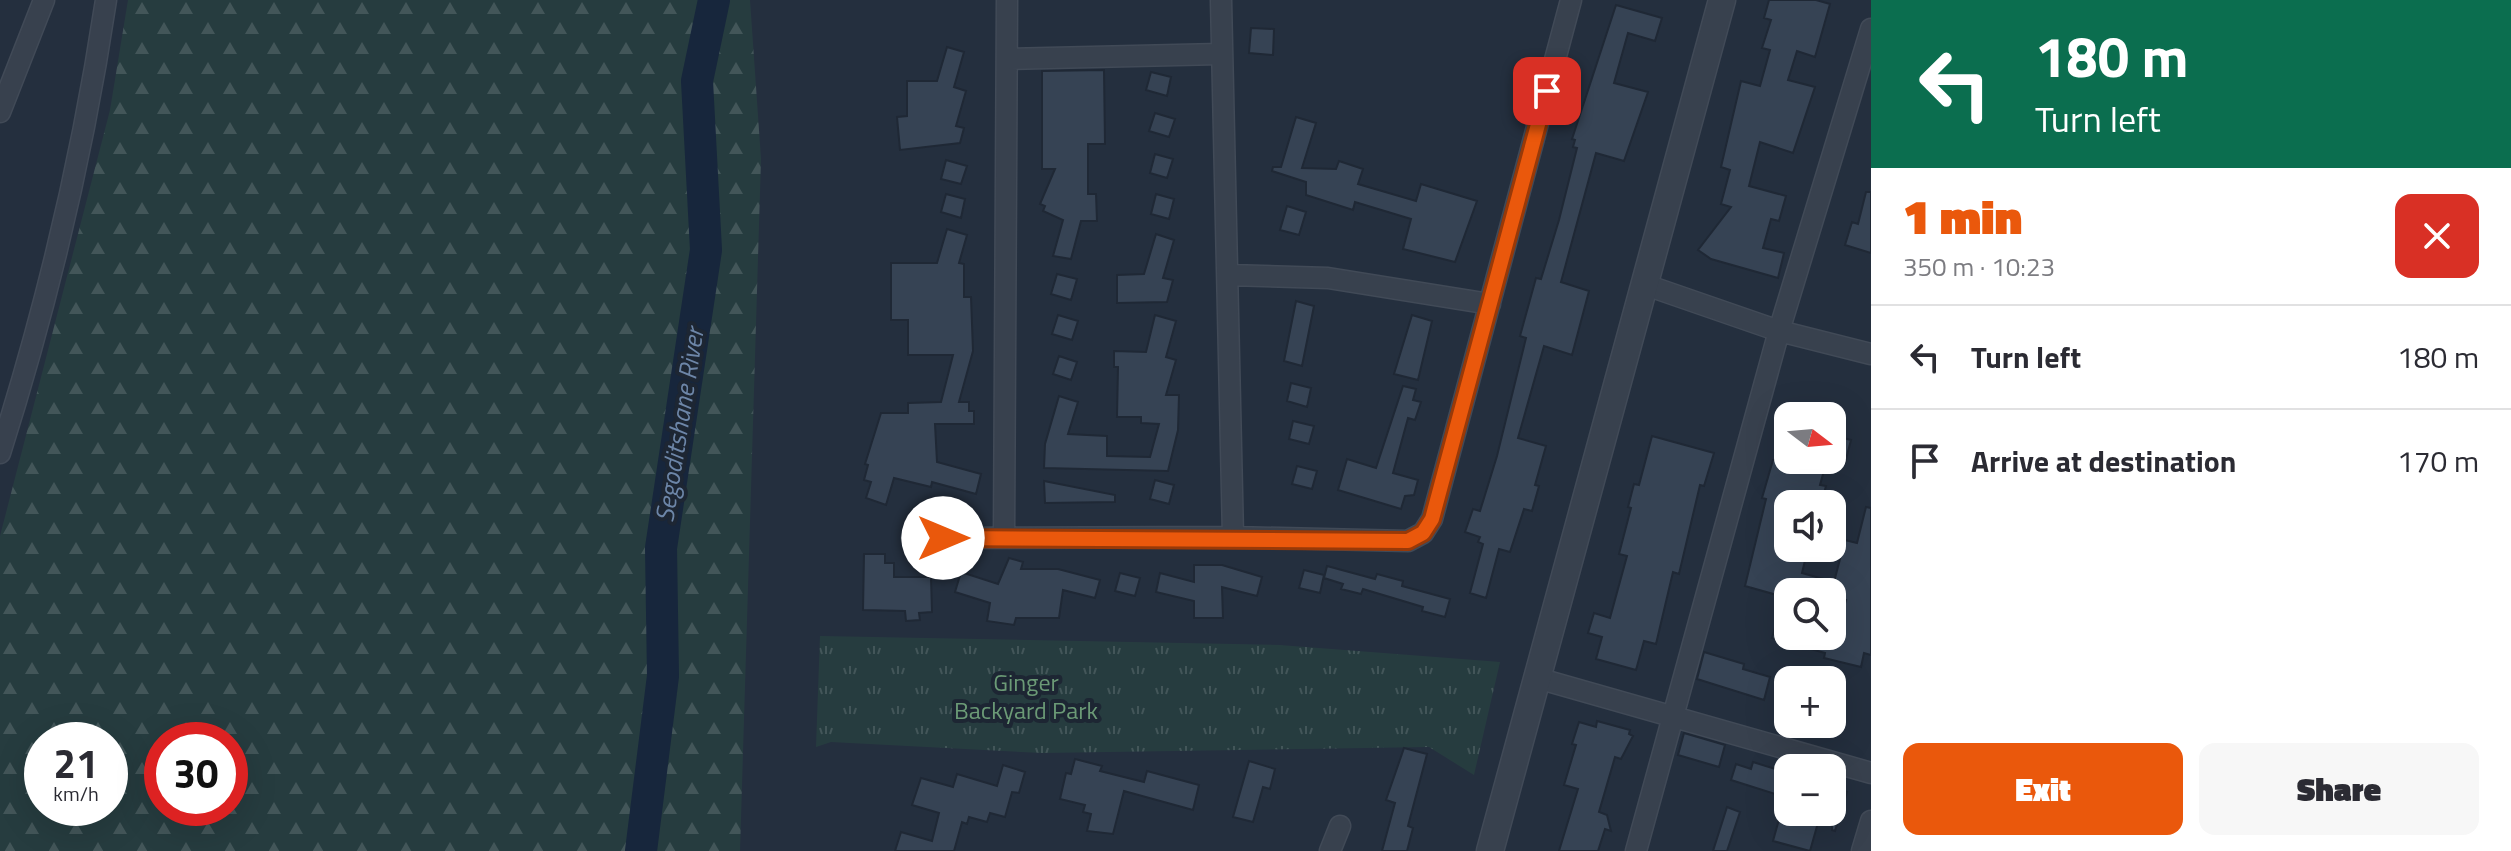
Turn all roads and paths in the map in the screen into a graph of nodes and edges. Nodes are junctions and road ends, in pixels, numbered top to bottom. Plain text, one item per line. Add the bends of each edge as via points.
1 (44, 0) edge
2 (106, 0) edge
3 (1007, 0) edge
4 (1221, 0) edge
5 (1571, 0) edge
6 (1722, 0) edge
7 (1871, 29) edge
8 (1220, 54) junction
9 (1007, 59) junction
10 (0, 112) edge
11 (1229, 275) junction
12 (1646, 285) junction
13 (1490, 304) junction
14 (1779, 331) junction
15 (1871, 354) edge
16 (0, 453) edge
17 (1233, 537) junction
18 (912, 538) dead end
19 (1004, 538) junction
20 (1537, 678) junction
21 (1671, 716) junction
22 (1871, 773) edge
23 (1871, 821) edge
24 (1340, 826) dead end
25 (1330, 851) edge
26 (1490, 851) edge
27 (1636, 851) edge
28 (1862, 851) edge

1 - 10 street
2 - 16 street via 72,187 28,366
3 - 9 street
4 - 8 street
5 - 13 street
6 - 12 street
7 - 14 street
8 - 9 street
8 - 11 street
9 - 19 street
11 - 13 street via 1328,278
11 - 17 street
12 - 14 street
12 - 20 street
13 - 17 street via 1432,519 1423,533 1408,541
14 - 15 street
14 - 21 street
17 - 19 street
18 - 19 street
20 - 21 street
20 - 26 street
21 - 22 street
21 - 27 street
23 - 28 street
24 - 25 street

